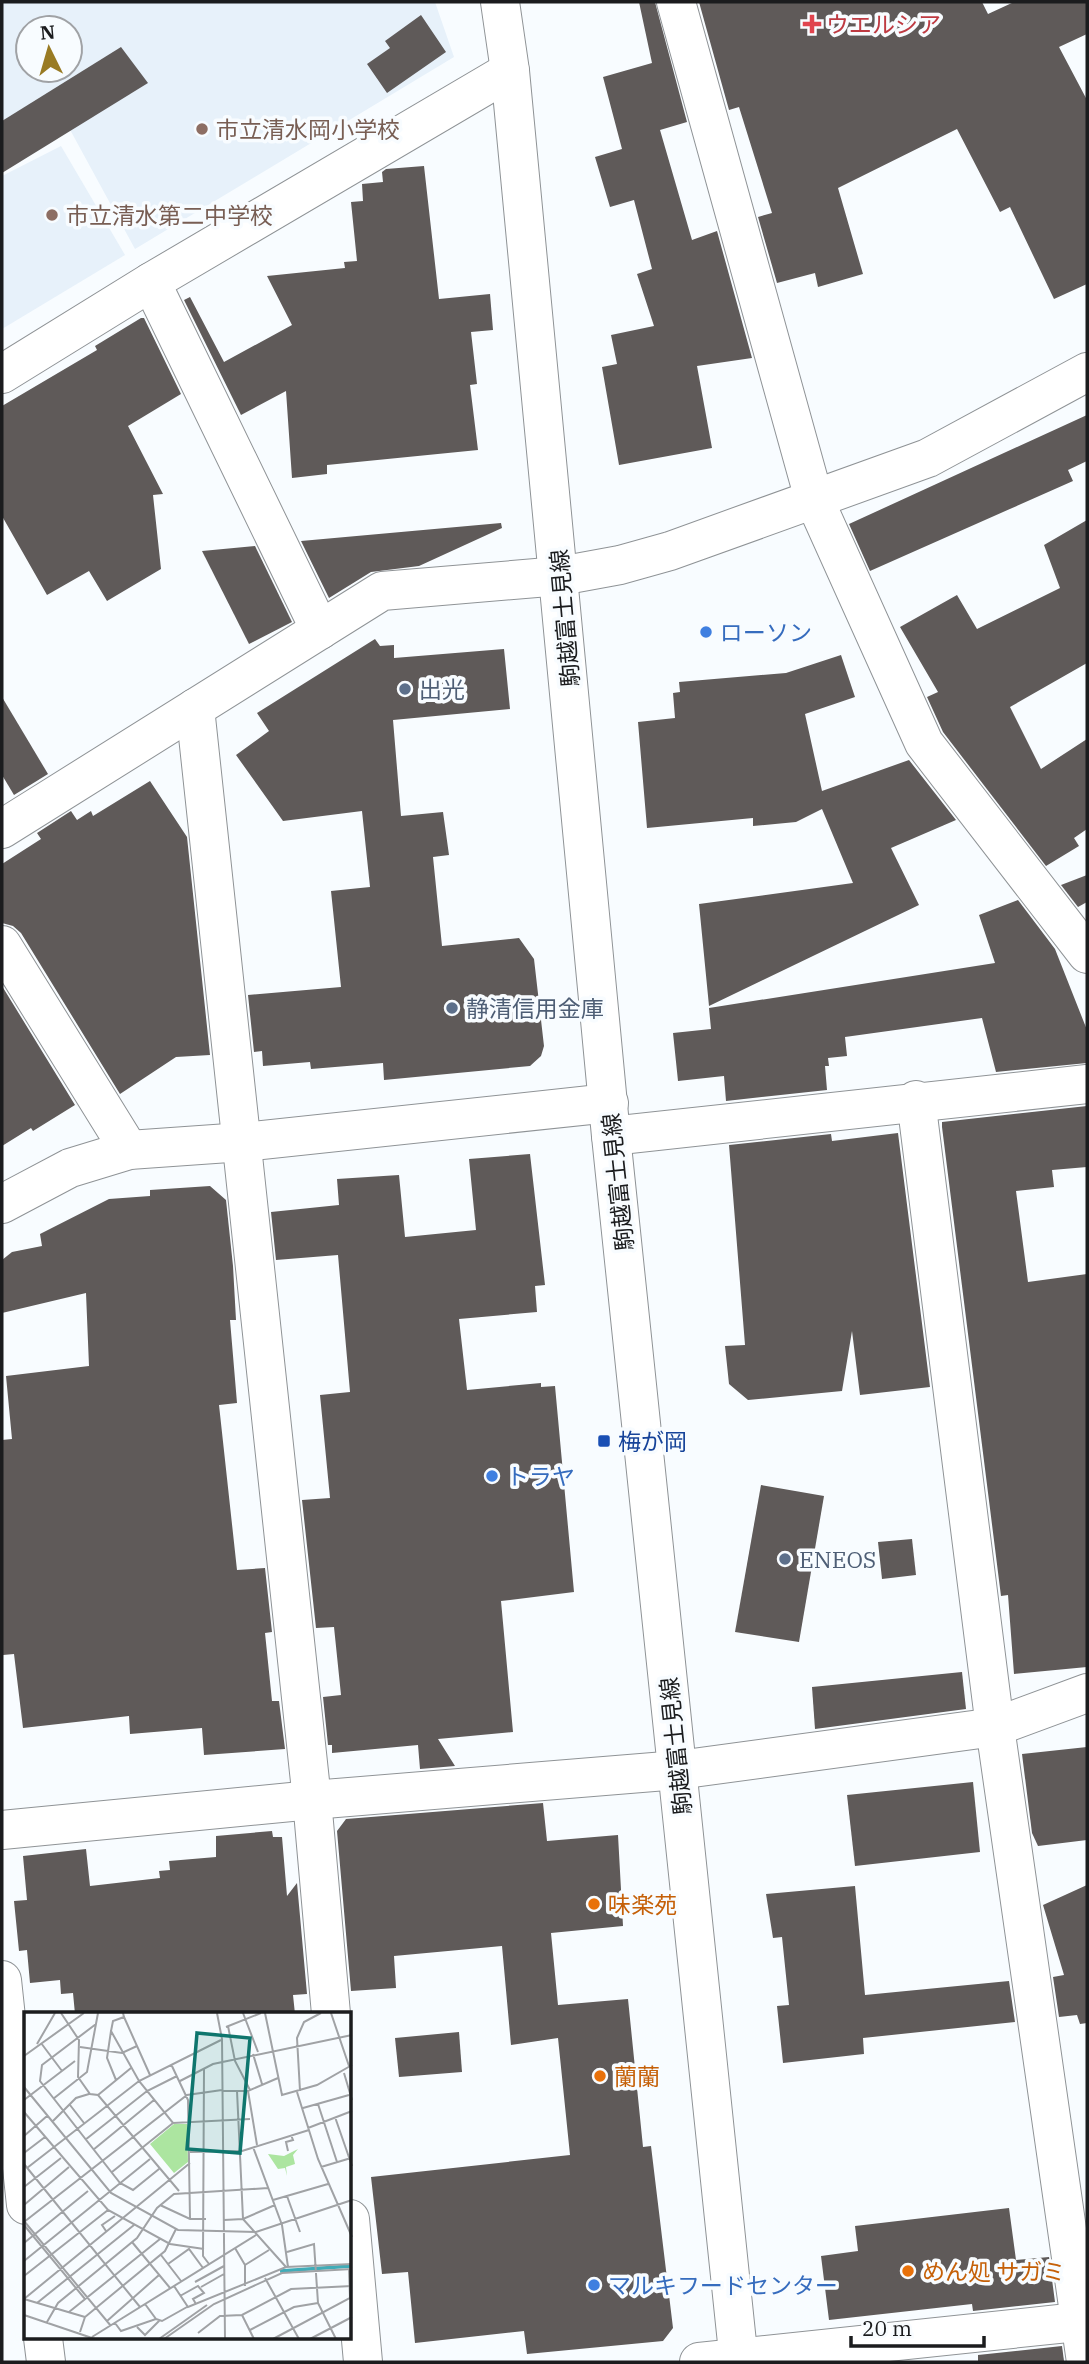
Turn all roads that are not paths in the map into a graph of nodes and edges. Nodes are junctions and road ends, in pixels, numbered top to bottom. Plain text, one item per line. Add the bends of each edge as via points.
1 (500, 2) edge
2 (676, 2) edge
3 (510, 71) junction
4 (151, 282) junction
5 (1087, 372) edge
6 (2, 374) edge
7 (814, 499) junction
8 (560, 576) junction
9 (320, 630) junction
10 (195, 708) junction
11 (2, 829) edge
12 (2, 945) edge
13 (1087, 954) edge
14 (1087, 1084) edge
15 (916, 1100) junction
16 (610, 1120) junction
17 (243, 1142) junction
18 (130, 1150) junction
19 (2, 1204) edge
20 (1087, 1693) edge
21 (995, 1727) junction
22 (678, 1770) junction
23 (312, 1800) junction
24 (2, 1830) edge
25 (2, 1980) edge
26 (331, 2012) edge
27 (24, 2186) edge
28 (352, 2241) edge
29 (1084, 2322) edge
30 (43, 2340) edge
31 (739, 2360) edge
32 (46, 2362) edge
33 (363, 2362) edge
34 (699, 2362) edge
35 (1086, 2362) edge

1 - 3 street, 駒越富士見線
2 - 7 street
3 - 4 street
3 - 8 street, 駒越富士見線
4 - 6 street
4 - 9 street
5 - 7 street via 928,458
7 - 8 street via 670,551
7 - 13 street via 924,743
8 - 9 street via 382,591
8 - 16 street, 駒越富士見線
9 - 10 street
10 - 11 street
10 - 17 street
12 - 18 street
14 - 15 street
15 - 16 street
15 - 21 street
16 - 17 street
16 - 22 street, 駒越富士見線
17 - 18 street
17 - 23 street
18 - 19 street via 70,1168
20 - 21 street
21 - 22 street
21 - 29 street
22 - 23 street
22 - 31 street, 駒越富士見線
23 - 24 street
23 - 26 street
25 - 27 street
28 - 33 street
29 - 31 street
29 - 35 street
30 - 32 street
31 - 34 street

